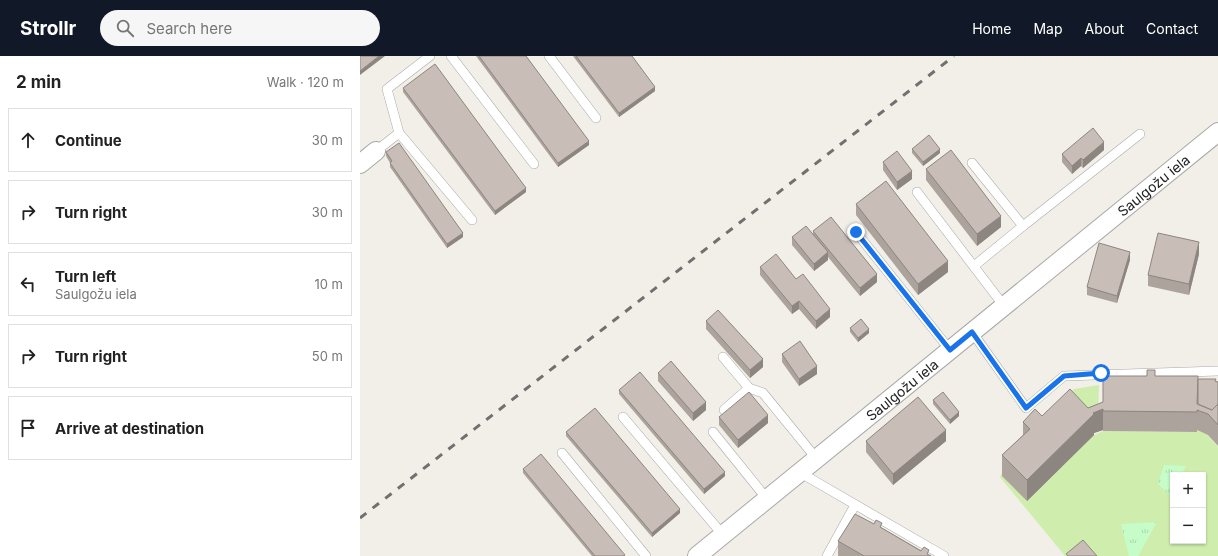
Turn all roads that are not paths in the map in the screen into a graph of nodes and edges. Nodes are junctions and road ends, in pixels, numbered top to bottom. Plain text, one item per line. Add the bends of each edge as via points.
1 (430, 56) edge
2 (450, 56) edge
3 (550, 56) edge
4 (596, 118) dead end
5 (1218, 132) edge
6 (399, 133) junction
7 (1140, 134) dead end
8 (376, 151) joint
9 (972, 162) dead end
10 (360, 164) edge
11 (534, 164) dead end
12 (918, 192) dead end
13 (472, 220) dead end
14 (1023, 226) junction
15 (856, 232) dead end
16 (974, 266) junction
17 (1004, 306) junction
18 (972, 332) junction
19 (950, 350) junction
20 (723, 357) dead end
21 (1218, 371) edge
22 (749, 388) junction
23 (724, 410) dead end
24 (623, 417) dead end
25 (713, 432) dead end
26 (562, 453) dead end
27 (816, 458) junction
28 (799, 472) junction
29 (767, 499) junction
30 (855, 505) junction
31 (723, 535) junction
32 (646, 556) edge
33 (697, 556) edge
34 (827, 556) edge
35 (944, 556) edge

1 - 6 lane via 387,89
2 - 11 lane
3 - 4 lane
5 - 17 street, Saulgožu iela
6 - 8 lane
6 - 13 lane
7 - 14 lane
8 - 10 street
9 - 14 lane
12 - 16 lane
14 - 16 lane
15 - 19 lane
16 - 17 lane
17 - 18 street, Saulgožu iela
18 - 19 street, Saulgožu iela
18 - 21 lane via 1026,408 1064,376
19 - 27 street, Saulgožu iela
20 - 22 lane
22 - 23 lane
22 - 27 lane via 763,393
24 - 31 lane
25 - 29 lane
26 - 32 lane
27 - 28 street, Saulgožu iela
28 - 29 street, Saulgožu iela
28 - 30 lane
29 - 31 street, Saulgožu iela
30 - 34 lane
30 - 35 lane
31 - 33 street, Saulgožu iela

